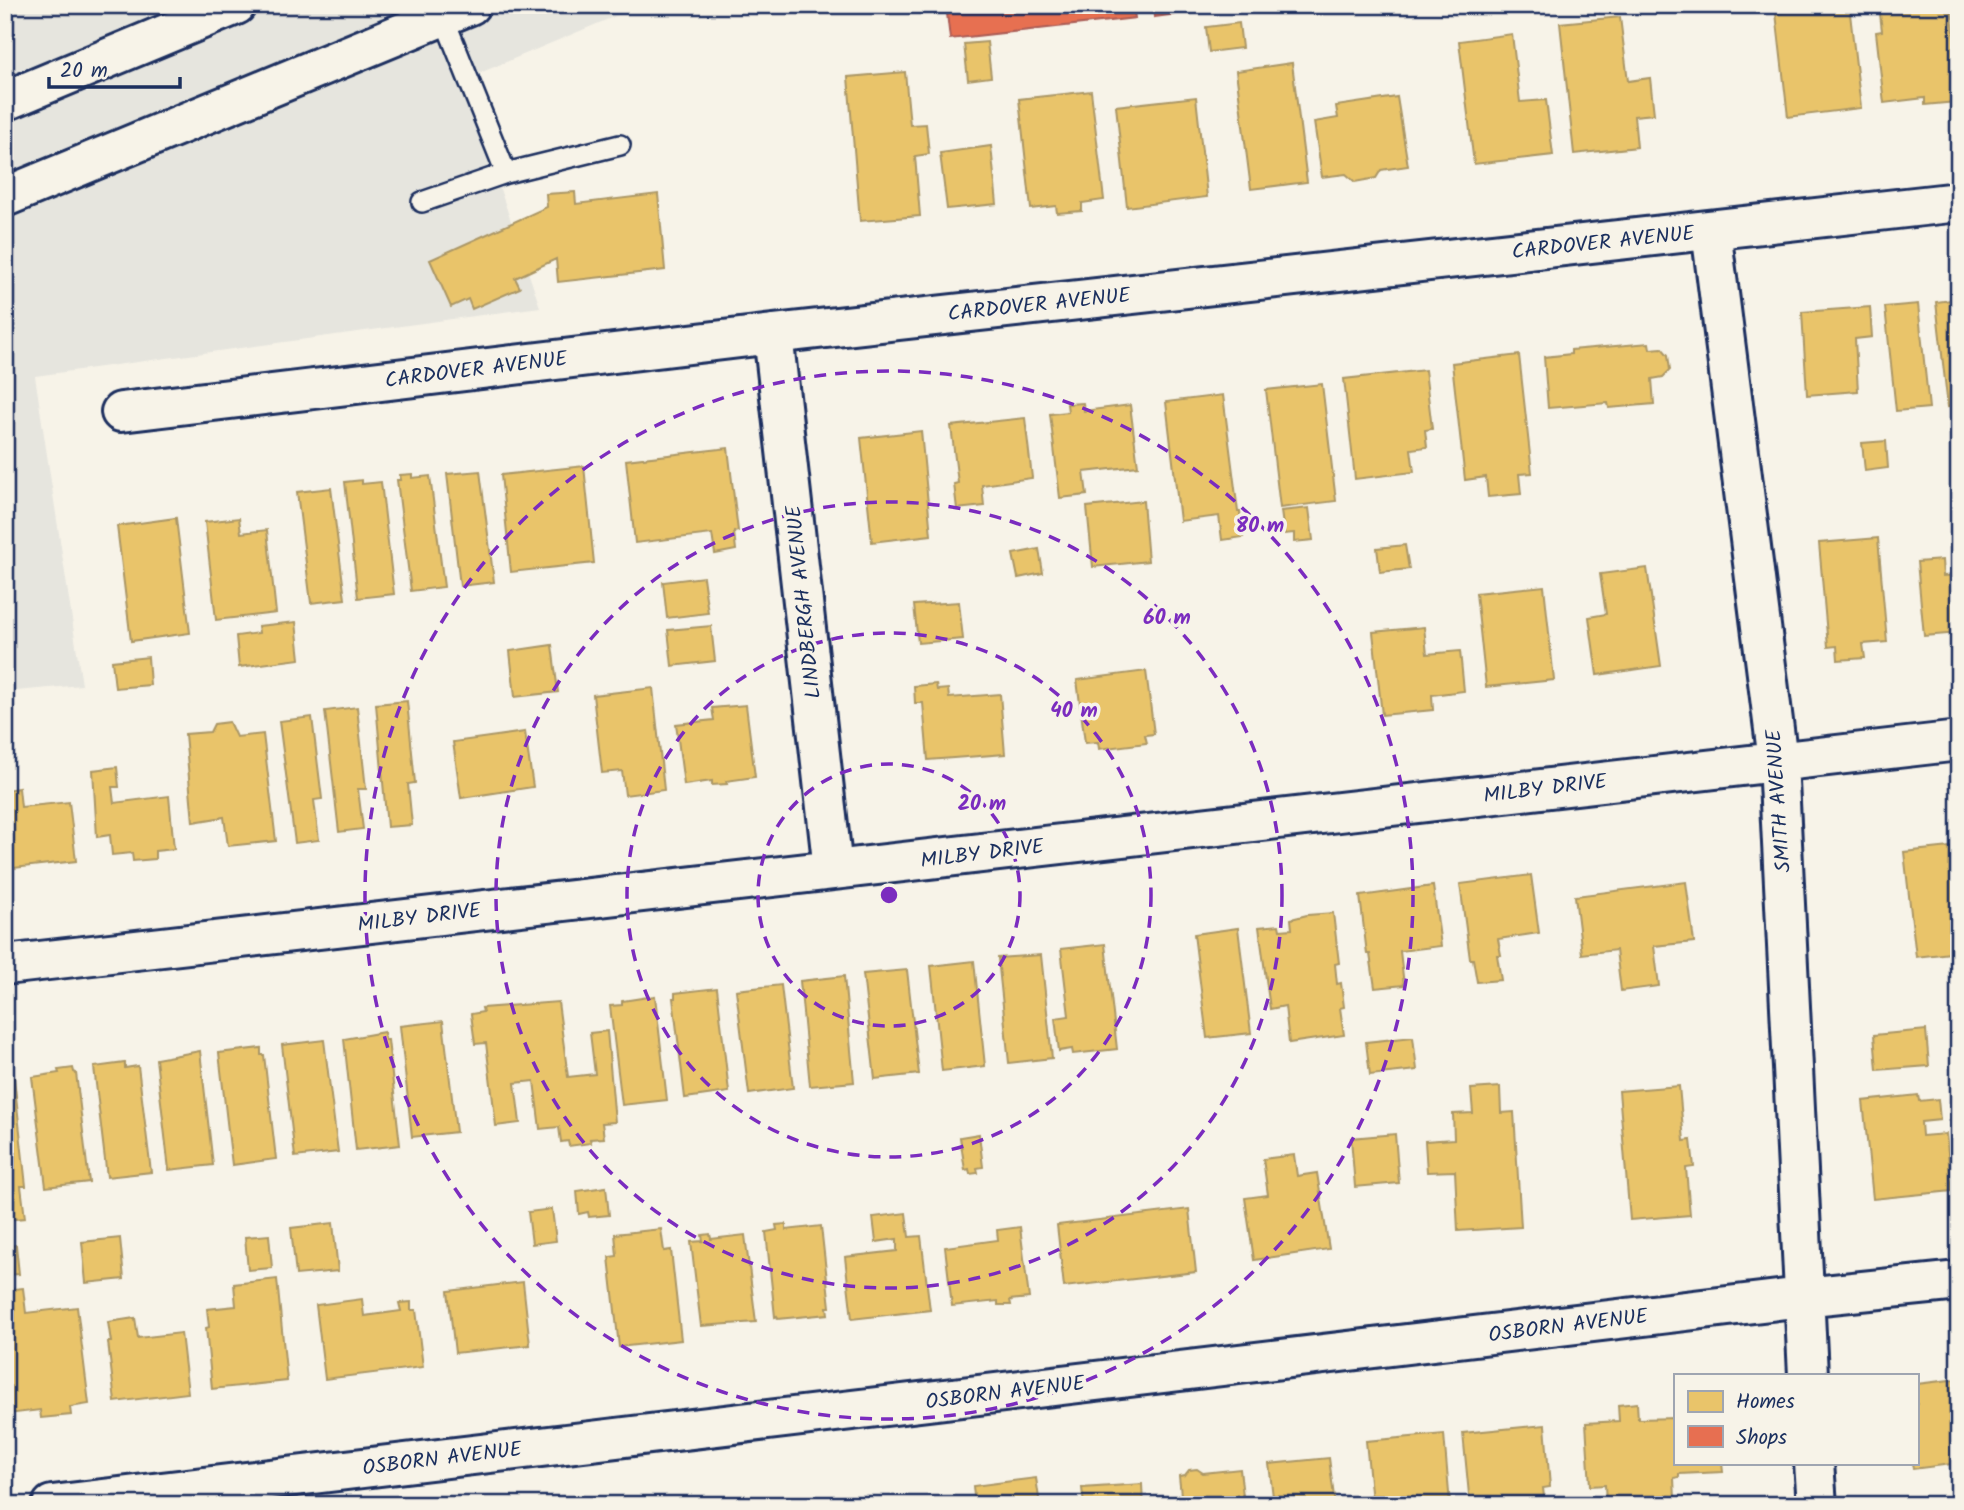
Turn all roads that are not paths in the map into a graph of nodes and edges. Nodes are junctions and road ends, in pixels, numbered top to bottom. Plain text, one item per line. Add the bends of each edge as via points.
1 (236, 5) edge
2 (456, 11) edge
3 (175, 17) edge
4 (5, 101) edge
5 (620, 145) dead end
6 (506, 173) junction
7 (5, 197) edge
8 (422, 202) dead end
9 (1959, 202) edge
10 (1711, 230) junction
11 (773, 334) junction
12 (121, 412) dead end
13 (1959, 741) edge
14 (1778, 761) junction
15 (833, 870) junction
16 (5, 965) edge
17 (1959, 1280) edge
18 (1804, 1297) junction
19 (1808, 1374) edge
20 (1814, 1464) edge
21 (52, 1505) edge
22 (1817, 1505) edge

1 - 3 street
2 - 6 lane
2 - 7 street
3 - 4 street
5 - 6 lane
6 - 8 lane
9 - 10 street, CARDOVER AVENUE
10 - 11 street, CARDOVER AVENUE
10 - 14 street, SMITH AVENUE
11 - 12 street, CARDOVER AVENUE
11 - 15 street, LINDBERGH AVENUE
13 - 14 street, MILBY DRIVE
14 - 15 street, MILBY DRIVE
14 - 18 street, SMITH AVENUE
15 - 16 street, MILBY DRIVE
17 - 18 street, OSBORN AVENUE
18 - 19 street, SMITH AVENUE
18 - 21 street, OSBORN AVENUE
20 - 22 street

